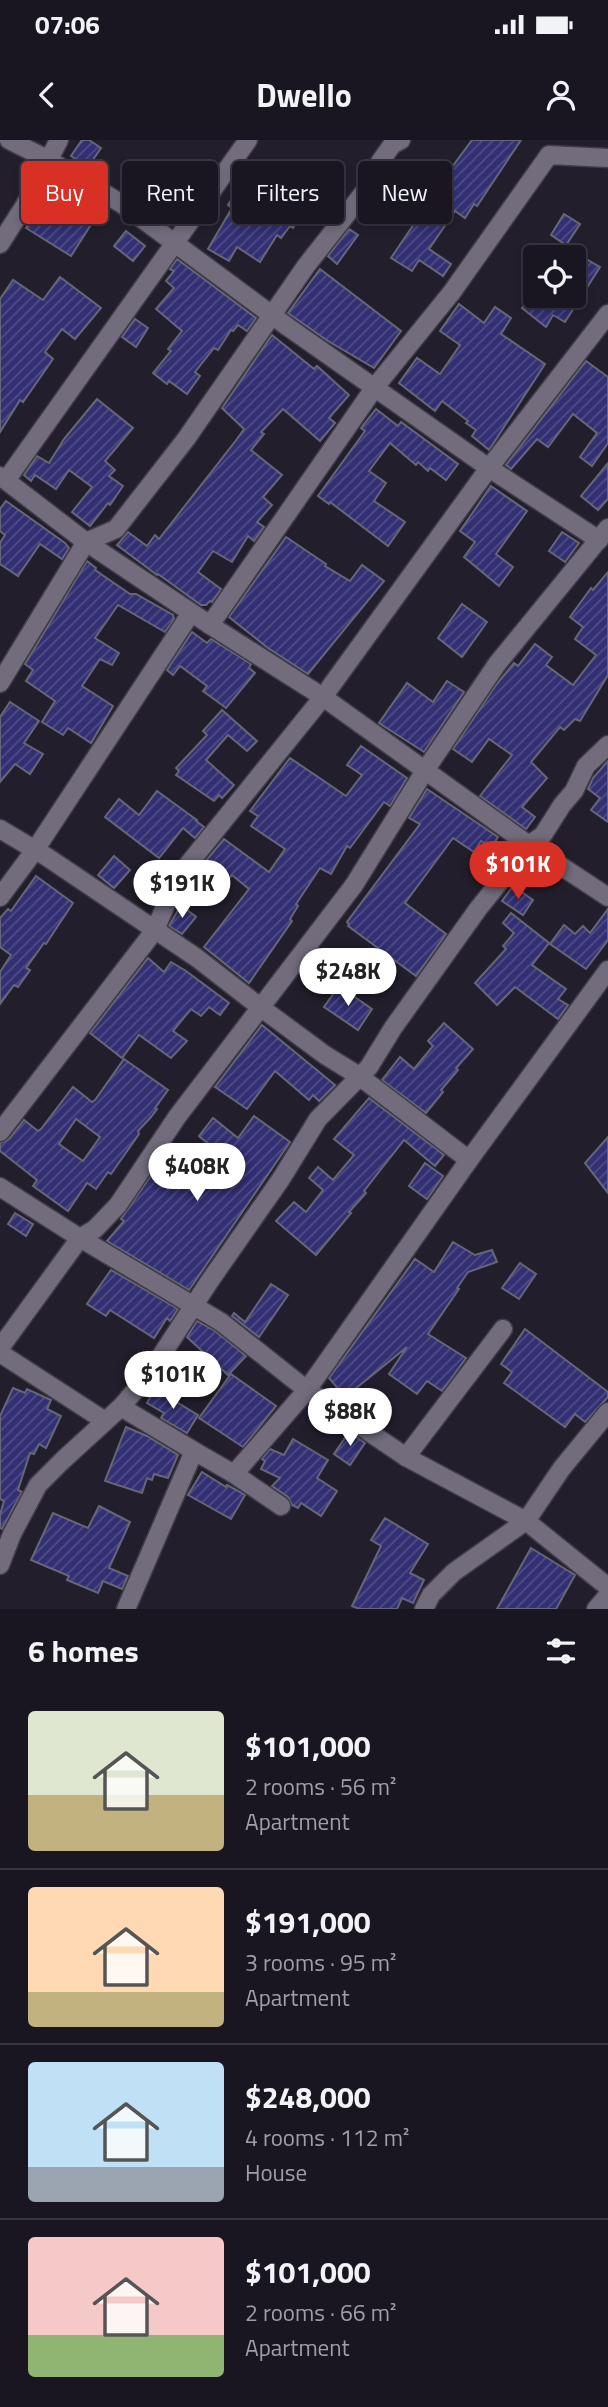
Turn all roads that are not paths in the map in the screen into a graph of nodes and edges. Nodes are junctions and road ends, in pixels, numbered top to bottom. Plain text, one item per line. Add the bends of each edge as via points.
1 (9, 140) edge
2 (59, 140) edge
3 (248, 140) edge
4 (401, 140) edge
5 (608, 158) edge
6 (47, 159) junction
7 (176, 243) junction
8 (0, 244) edge
9 (608, 314) edge
10 (271, 315) junction
11 (375, 387) junction
12 (489, 468) junction
13 (4, 477) edge
14 (603, 534) edge
15 (86, 542) junction
16 (191, 613) junction
17 (209, 625) junction
18 (0, 683) edge
19 (323, 697) junction
20 (608, 745) edge
21 (426, 769) junction
22 (0, 829) edge
23 (529, 845) junction
24 (35, 850) junction
25 (0, 897) edge
26 (608, 897) edge
27 (155, 930) junction
28 (608, 970) edge
29 (260, 1007) junction
30 (359, 1076) junction
31 (0, 1132) edge
32 (469, 1160) junction
33 (0, 1187) edge
34 (80, 1238) junction
35 (193, 1306) junction
36 (503, 1329) dead end
37 (0, 1348) edge
38 (0, 1353) edge
39 (307, 1390) junction
40 (121, 1407) junction
41 (608, 1412) edge
42 (105, 1421) junction
43 (194, 1451) junction
44 (406, 1457) junction
45 (234, 1474) junction
46 (281, 1506) dead end
47 (526, 1521) junction
48 (0, 1565) edge
49 (608, 1587) edge
50 (608, 1595) edge
51 (126, 1609) edge
52 (424, 1609) edge
53 (596, 1609) edge

1 - 6 street
2 - 6 street
3 - 7 street
4 - 10 street via 392,145 368,187
5 - 11 street via 549,155 452,292
6 - 7 street
6 - 8 street
7 - 10 street
7 - 13 street
9 - 12 street
10 - 11 street
10 - 15 street via 186,439 116,529
11 - 12 street
11 - 17 street
12 - 14 street
12 - 19 street
13 - 15 street
14 - 21 street via 497,664
15 - 16 street
15 - 18 street
16 - 17 street
16 - 24 street
17 - 19 street
19 - 21 street
19 - 27 street via 178,877
20 - 23 street via 586,766 543,835
21 - 23 street
21 - 29 street via 354,886
22 - 24 street
23 - 26 street
23 - 30 street
24 - 25 street
24 - 27 street
27 - 29 street
27 - 31 street
28 - 32 street
29 - 30 street
29 - 34 street via 118,1205
30 - 32 street
30 - 35 street via 318,1119
32 - 39 street
33 - 34 street
34 - 35 street
34 - 37 street
35 - 39 street
35 - 40 street via 150,1373
36 - 44 street
38 - 42 street
39 - 44 street
39 - 45 street
40 - 42 street
40 - 43 street
41 - 47 street
42 - 48 street via 38,1485
43 - 45 street
43 - 51 street
44 - 47 street
45 - 46 street
47 - 49 street
47 - 52 street via 454,1572
50 - 53 street

